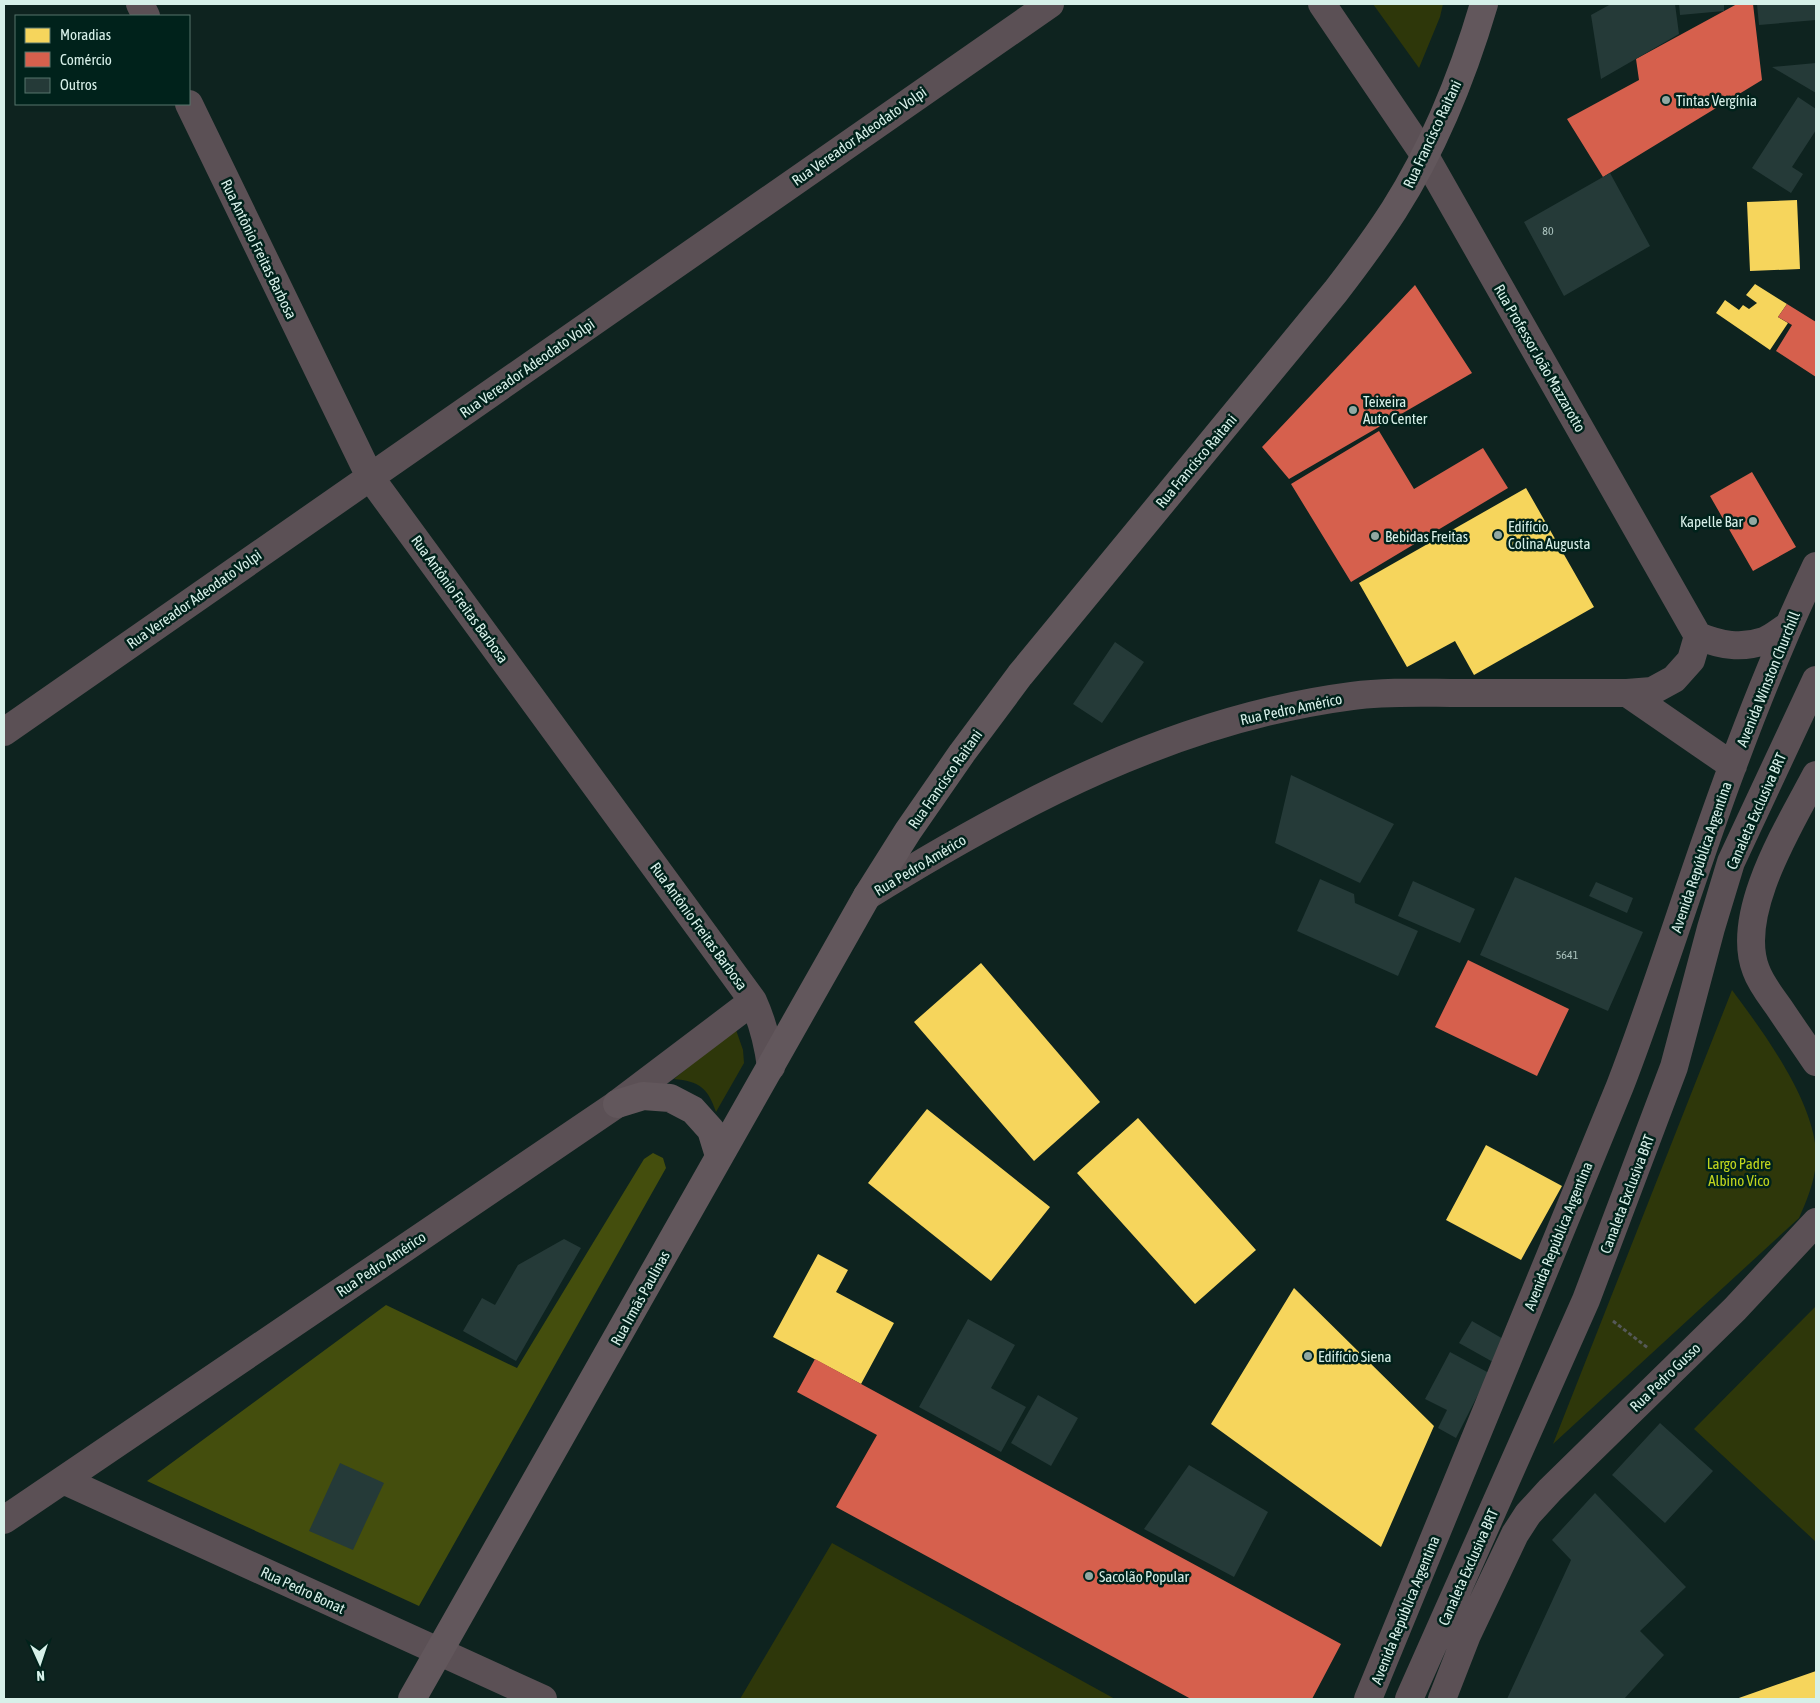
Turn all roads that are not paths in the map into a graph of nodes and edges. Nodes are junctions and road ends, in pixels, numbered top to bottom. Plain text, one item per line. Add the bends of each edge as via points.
1 (1322, 4) edge
2 (1484, 4) edge
3 (1032, 8) edge
4 (189, 105) edge
5 (1425, 156) junction
6 (370, 477) junction
7 (1816, 566) edge
8 (1788, 626) junction
9 (1698, 636) junction
10 (1816, 680) edge
11 (1627, 693) junction
12 (4, 732) edge
13 (1733, 766) junction
14 (1816, 775) edge
15 (868, 896) junction
16 (753, 1001) junction
17 (1816, 1062) edge
18 (771, 1068) junction
19 (617, 1104) junction
20 (719, 1156) junction
21 (1816, 1222) edge
22 (63, 1480) junction
23 (4, 1520) edge
24 (439, 1652) junction
25 (412, 1699) edge
26 (542, 1699) edge
27 (1368, 1699) edge
28 (1409, 1699) edge
29 (1442, 1699) edge

1 - 5 street, Rua Professor João Mazzarotto
2 - 5 main road, Rua Francisco Raitani via 1450,101
3 - 6 street, Rua Vereador Adeodato Volpi
4 - 6 street, Rua Antônio Freitas Barbosa
5 - 9 street, Rua Professor João Mazzarotto
5 - 15 main road, Rua Francisco Raitani via 1395,209 1336,291 1069,614 968,745 908,831
6 - 12 street, Rua Vereador Adeodato Volpi
6 - 16 street, Rua Antônio Freitas Barbosa
7 - 8 street, Avenida Winston Churchill
8 - 9 street via 1765,641 1740,646 1718,644
8 - 13 street, Avenida Winston Churchill
9 - 11 street, Rua Pedro Américo via 1691,660 1674,679 1652,691
10 - 28 street, Canaleta Exclusiva BRT via 1731,862 1674,1067 1586,1300
11 - 13 street
11 - 15 street, Rua Pedro Américo via 1421,692 1354,696 1288,707 1214,726 1143,750 1075,781 933,855
13 - 27 street, Avenida República Argentina via 1620,1086
14 - 17 street via 1773,862 1754,912 1750,948 1763,985
15 - 18 main road, Rua Irmãs Paulinas
16 - 18 street, Rua Antônio Freitas Barbosa via 768,1042
16 - 19 street, Rua Pedro Américo
18 - 20 main road, Rua Irmãs Paulinas
19 - 20 main road via 643,1096 670,1098 693,1110 711,1130
19 - 22 street, Rua Pedro Américo
20 - 24 main road, Rua Irmãs Paulinas
21 - 29 street, Rua Pedro Gusso via 1735,1309 1528,1514 1515,1534 1467,1635
22 - 23 street, Rua Pedro Américo
22 - 24 street, Rua Pedro Bonat
24 - 25 main road, Rua Irmãs Paulinas
24 - 26 street, Rua Pedro Bonat

